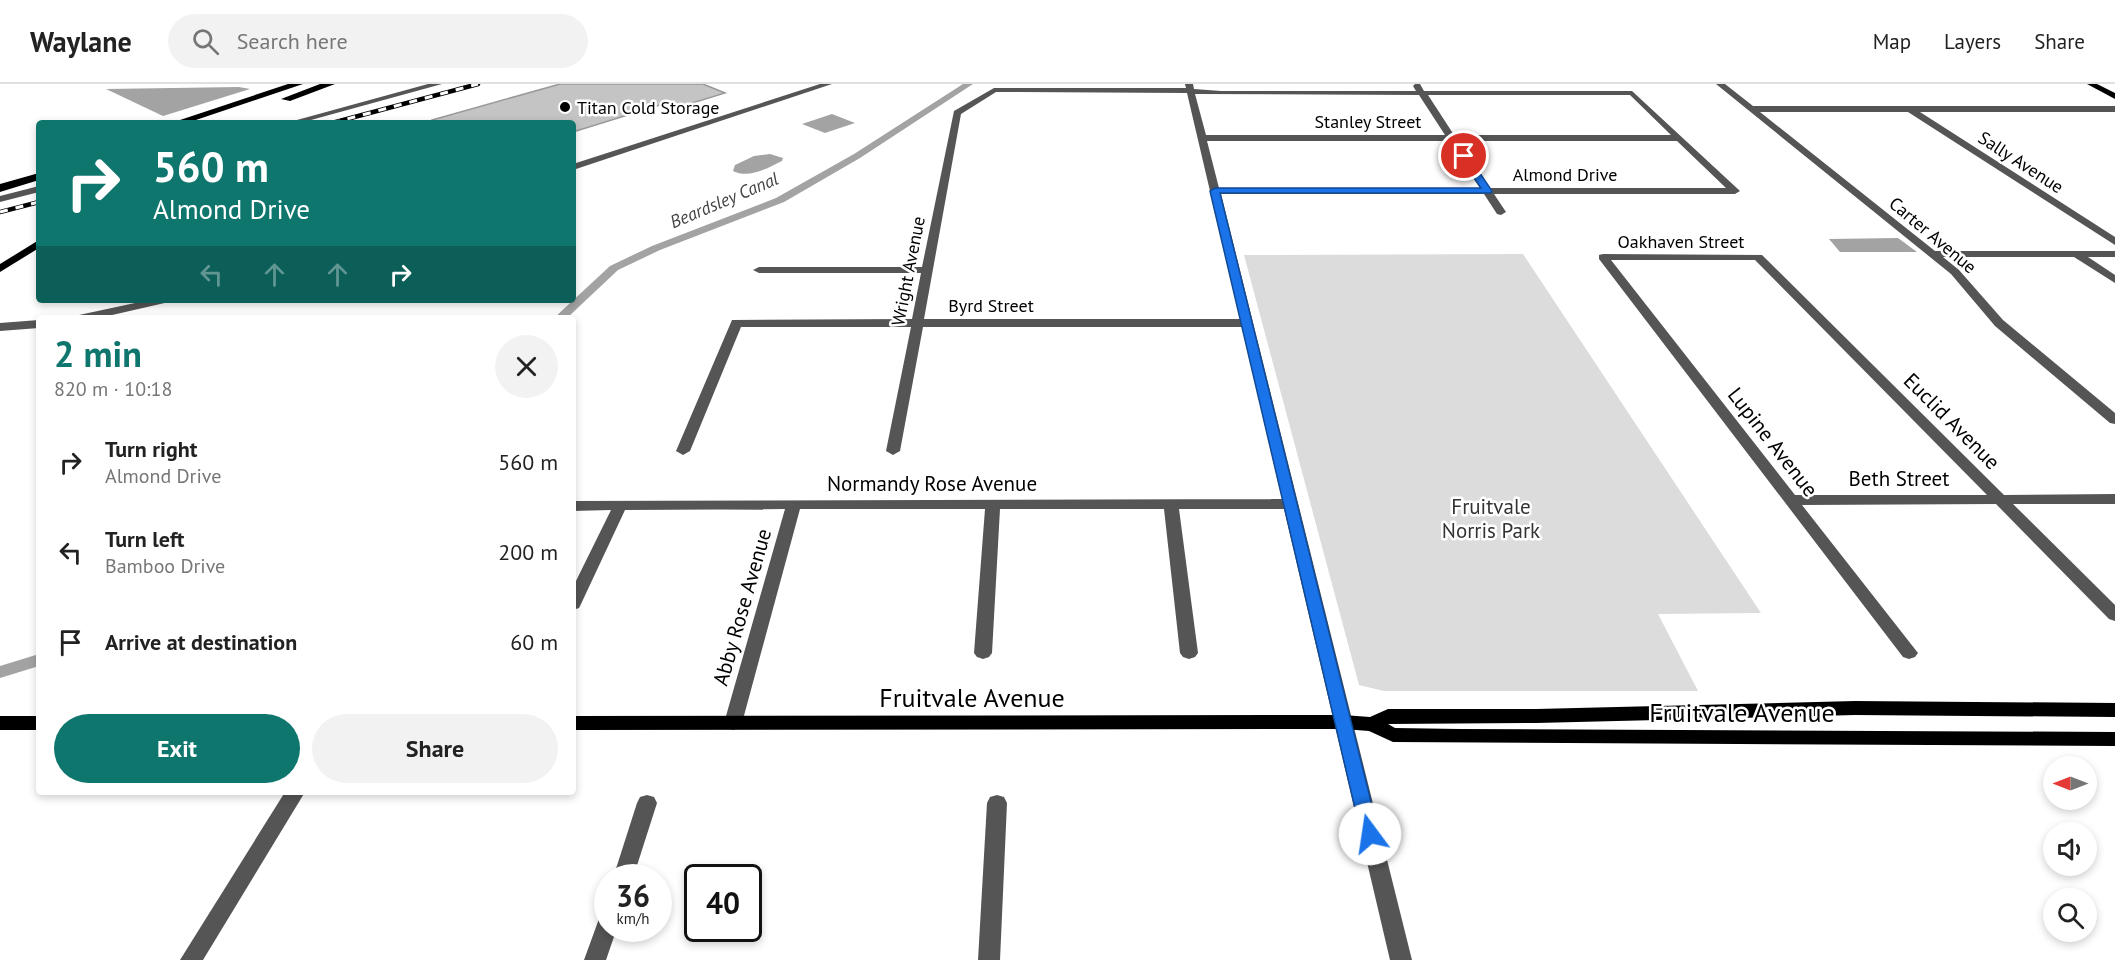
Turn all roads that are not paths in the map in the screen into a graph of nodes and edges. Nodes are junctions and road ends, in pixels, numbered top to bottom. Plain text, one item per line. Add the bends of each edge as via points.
1 (298, 84) edge
2 (330, 84) edge
3 (438, 84) edge
4 (828, 84) edge
5 (1415, 84) edge
6 (1720, 84) edge
7 (2091, 84) edge
8 (2110, 84) edge
9 (1190, 87) edge
10 (2115, 87) edge
11 (1422, 93) junction
12 (2115, 96) edge
13 (1751, 109) junction
14 (1910, 109) junction
15 (2115, 109) edge
16 (185, 120) edge
17 (222, 120) edge
18 (301, 120) edge
19 (1202, 138) junction
20 (1452, 138) junction
21 (1679, 138) junction
22 (36, 166) edge
23 (576, 166) edge
24 (0, 176) edge
25 (36, 177) edge
26 (0, 188) edge
27 (36, 190) edge
28 (1215, 191) junction
29 (1487, 191) junction
30 (0, 199) edge
31 (1501, 212) dead end
32 (2115, 242) edge
33 (36, 245) edge
34 (1933, 254) junction
35 (2076, 254) junction
36 (2115, 254) edge
37 (1603, 257) joint
38 (1758, 257) joint
39 (0, 269) edge
40 (759, 270) dead end
41 (927, 270) junction
42 (2115, 280) edge
43 (151, 303) edge
44 (97, 315) edge
45 (916, 323) junction
46 (1246, 323) junction
47 (36, 324) edge
48 (0, 327) edge
49 (2115, 420) edge
50 (683, 451) dead end
51 (893, 451) dead end
52 (2000, 499) junction
53 (2115, 499) edge
54 (1791, 500) junction
55 (794, 504) junction
56 (993, 504) junction
57 (1171, 504) junction
58 (1290, 504) junction
59 (576, 506) edge
60 (620, 506) junction
61 (576, 598) edge
62 (2115, 615) edge
63 (982, 653) dead end
64 (1189, 653) dead end
65 (1909, 653) dead end
66 (1769, 710) junction
67 (2115, 710) edge
68 (1343, 722) junction
69 (0, 723) edge
70 (36, 723) edge
71 (576, 723) edge
72 (733, 723) junction
73 (1372, 724) junction
74 (1786, 738) junction
75 (2115, 740) edge
76 (293, 795) edge
77 (647, 803) dead end
78 (997, 803) dead end
79 (627, 864) edge
80 (601, 942) edge
81 (191, 960) edge
82 (595, 960) edge
83 (989, 960) edge
84 (1401, 960) edge

1 - 16 highway
2 - 17 highway
3 - 18 street
4 - 23 street
5 - 11 street
6 - 13 street, Carter Avenue
7 - 12 main road
8 - 10 main road
9 - 11 street via 1221,93
9 - 19 street
9 - 41 street, Wright Avenue via 994,90 957,113
11 - 20 street
11 - 21 street via 1632,93
13 - 14 street
13 - 34 street, Carter Avenue
14 - 15 street
14 - 32 street, Sally Avenue
19 - 20 street, Stanley Street
19 - 28 street
20 - 21 street, Stanley Street
20 - 29 street
21 - 29 street, Almond Drive via 1735,191
22 - 24 highway
25 - 26 highway
27 - 30 street
28 - 29 street, Almond Drive
28 - 46 street
29 - 31 street
33 - 39 main road
34 - 35 street
34 - 49 street, Carter Avenue via 1968,285 1998,323
35 - 36 street
35 - 42 street
37 - 38 street, Oakhaven Street
37 - 54 street, Lupine Avenue
38 - 52 street, Euclid Avenue
40 - 41 street
41 - 45 street, Wright Avenue
43 - 44 street
45 - 46 street, Byrd Street
45 - 50 street, Byrd Street via 736,323
45 - 51 street, Wright Avenue
46 - 58 street
47 - 48 street
52 - 53 street, Beth Street
52 - 54 street, Beth Street
52 - 62 street, Euclid Avenue
54 - 65 street, Lupine Avenue
55 - 56 street, Normandy Rose Avenue
55 - 60 street, Normandy Rose Avenue
55 - 72 street, Abby Rose Avenue
56 - 57 street, Normandy Rose Avenue
56 - 63 street
57 - 58 street, Normandy Rose Avenue
57 - 64 street
58 - 68 street
59 - 60 street, Normandy Rose Avenue
60 - 61 street
66 - 67 main road, Fruitvale Avenue
66 - 73 main road, Fruitvale Avenue via 1388,717
66 - 74 main road
68 - 72 main road, Fruitvale Avenue
68 - 73 main road, Fruitvale Avenue
68 - 84 street
69 - 70 main road
71 - 72 main road, Fruitvale Avenue
73 - 74 main road, Fruitvale Avenue via 1393,735
74 - 75 main road, Fruitvale Avenue
76 - 81 street
77 - 79 street
78 - 83 street
80 - 82 street

